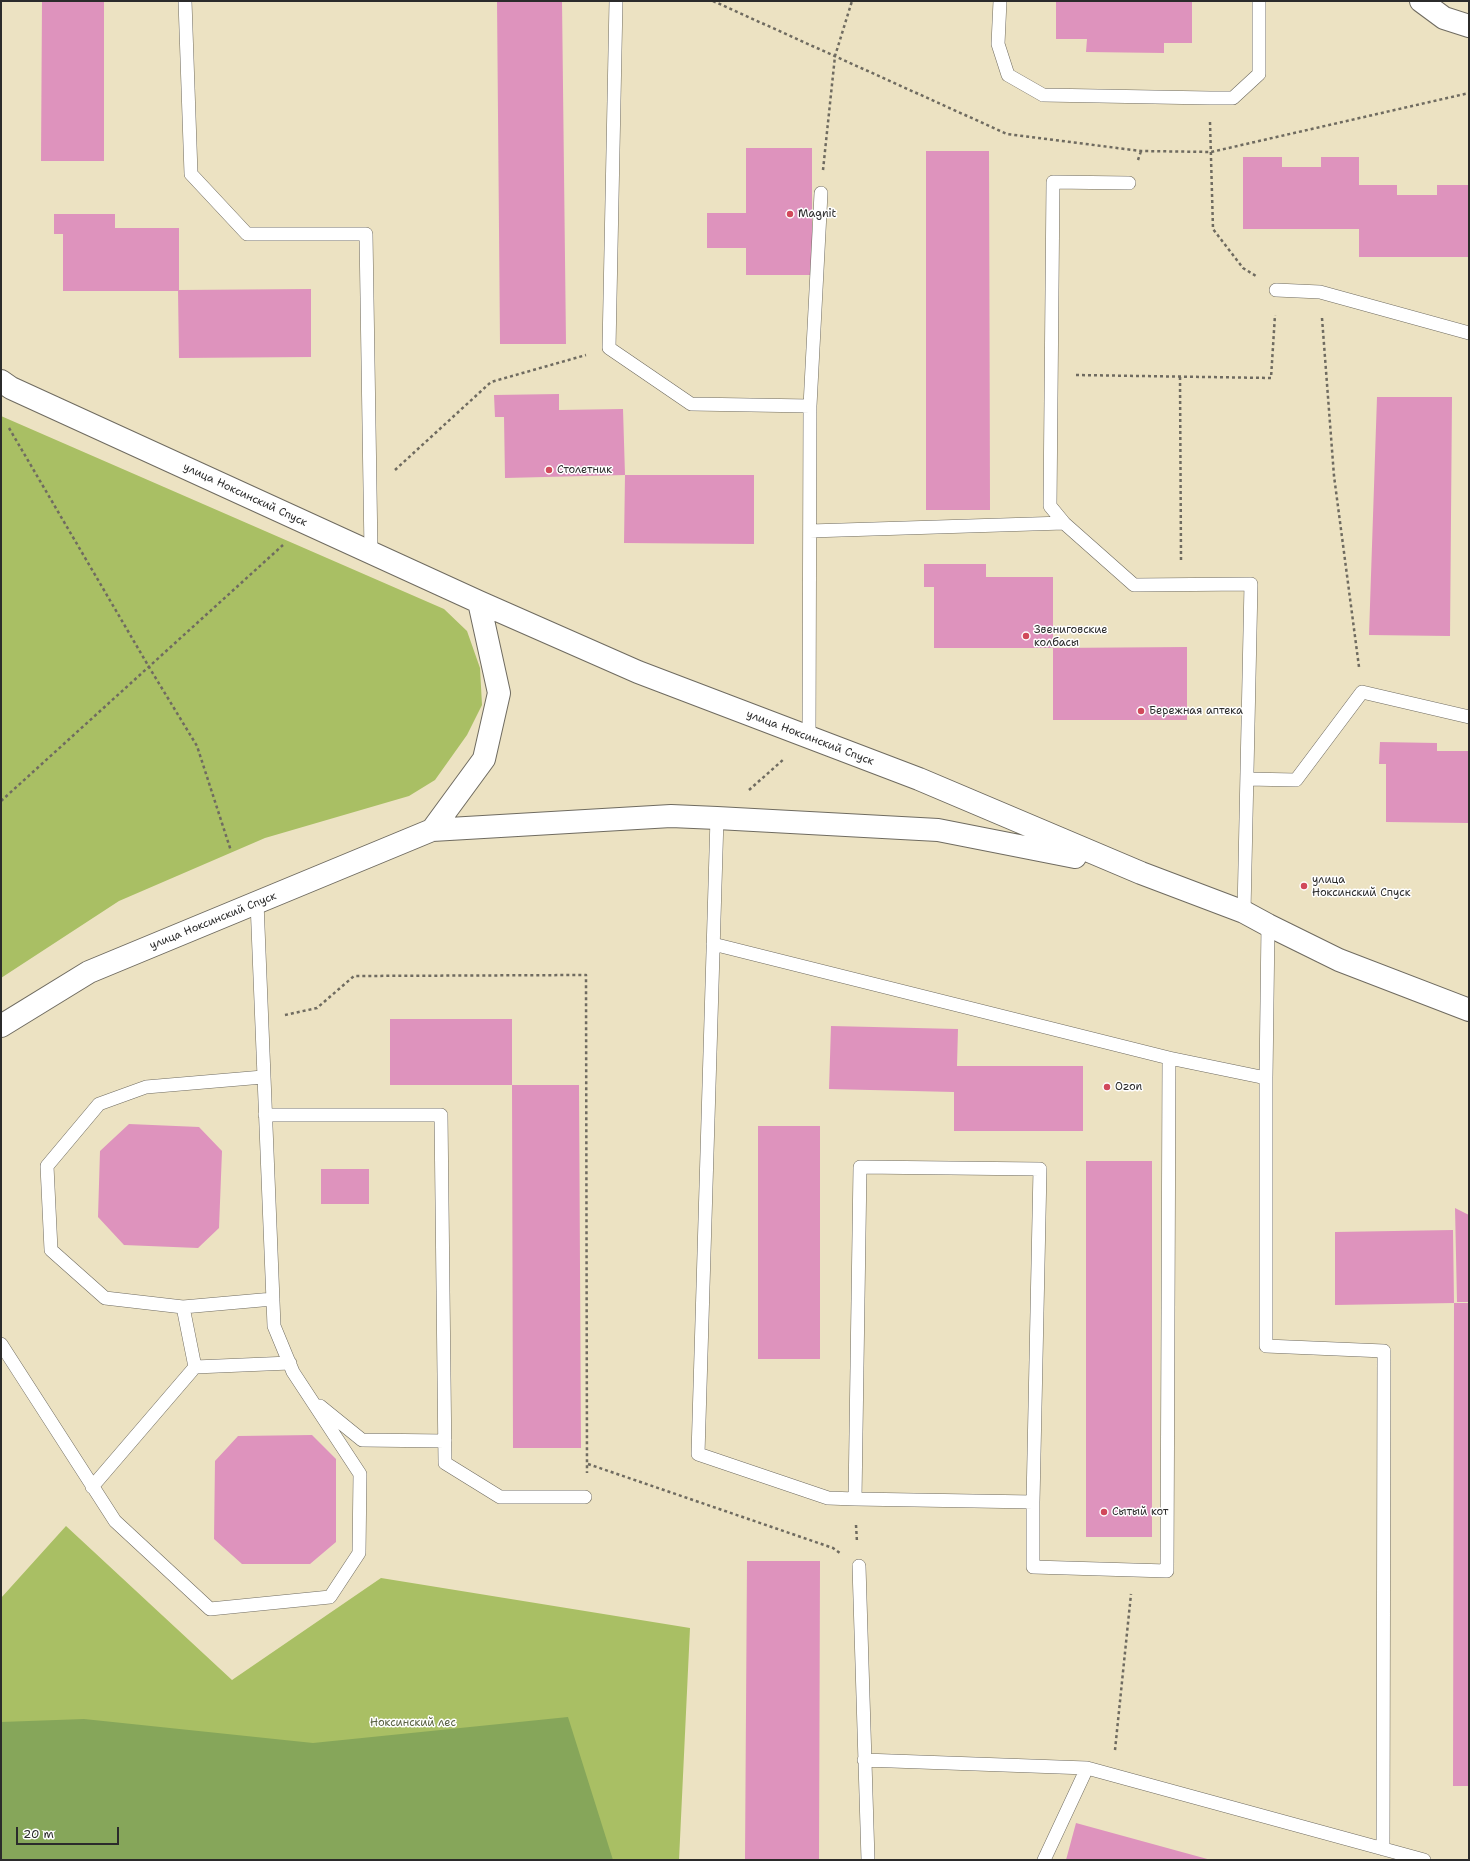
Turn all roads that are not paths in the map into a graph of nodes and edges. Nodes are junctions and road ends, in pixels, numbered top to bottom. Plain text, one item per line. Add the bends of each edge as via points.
1 (185, 1) edge
2 (616, 1) edge
3 (1000, 1) edge
4 (1259, 1) edge
5 (1421, 1) edge
6 (1469, 26) edge
7 (1129, 183) dead end
8 (820, 192) road end
9 (1276, 290) road end
10 (1469, 333) edge
11 (4, 384) edge
12 (810, 406) junction
13 (1064, 523) junction
14 (810, 531) junction
15 (371, 552) junction
16 (479, 602) junction
17 (1469, 717) edge
18 (809, 737) junction
19 (1247, 779) junction
20 (717, 818) junction
21 (432, 830) junction
22 (1141, 873) junction
23 (257, 902) junction
24 (1244, 912) junction
25 (1268, 925) junction
26 (713, 944) junction
27 (1469, 1010) edge
28 (1, 1026) edge
29 (1169, 1058) junction
30 (264, 1077) junction
31 (1266, 1078) junction
32 (265, 1115) junction
33 (272, 1299) junction
34 (183, 1307) junction
35 (1, 1344) edge
36 (290, 1363) junction
37 (195, 1367) junction
38 (310, 1397) junction
39 (444, 1441) junction
40 (92, 1487) junction
41 (585, 1497) road end
42 (855, 1499) junction
43 (1033, 1502) junction
44 (859, 1566) road end
45 (864, 1760) junction
46 (1087, 1768) junction
47 (1383, 1849) junction
48 (868, 1860) edge
49 (1044, 1860) edge
50 (1424, 1860) edge

1 - 15 lane via 191,174 247,234 366,234
2 - 12 lane via 609,348 691,404
3 - 4 lane via 998,44 1008,75 1043,95 1210,98 1233,98 1259,74
5 - 6 street via 1444,18
7 - 13 lane via 1053,182 1050,506
8 - 12 lane
9 - 10 lane via 1320,292
11 - 15 street, улица Ноксинский Спуск
12 - 14 lane
13 - 14 lane
13 - 19 lane via 1134,585 1251,584
14 - 18 lane
15 - 16 street, улица Ноксинский Спуск
16 - 18 street, улица Ноксинский Спуск via 638,672
16 - 21 street via 499,693 484,758
17 - 19 lane via 1362,692 1296,780
18 - 22 street, улица Ноксинский Спуск via 919,779
19 - 24 lane
20 - 21 street, улица Ноксинский Спуск via 670,816
20 - 22 street, улица Ноксинский Спуск via 938,830 1049,850
20 - 26 lane
21 - 23 street, улица Ноксинский Спуск
22 - 24 street, улица Ноксинский Спуск
23 - 28 street, улица Ноксинский Спуск via 89,972
23 - 30 lane
24 - 25 street, улица Ноксинский Спуск
25 - 27 street, улица Ноксинский Спуск via 1346,962
25 - 31 lane
26 - 29 lane
26 - 42 lane via 698,1454 828,1498
29 - 31 lane
29 - 43 lane via 1167,1571 1033,1567
30 - 32 lane
30 - 34 lane via 146,1087 99,1104 47,1166 51,1250 105,1298
31 - 47 lane via 1266,1346 1384,1351
32 - 33 lane
32 - 39 lane via 441,1115
33 - 34 lane
33 - 36 lane via 274,1326
34 - 37 lane
35 - 40 lane
36 - 37 lane
36 - 38 lane
37 - 40 lane
38 - 39 lane via 362,1440
38 - 40 lane via 360,1474 359,1553 330,1597 210,1609 115,1521
39 - 41 lane via 445,1463 500,1497
42 - 43 lane
42 - 43 lane via 860,1167 1040,1169
44 - 45 lane
45 - 46 lane
45 - 48 lane
46 - 47 lane
46 - 49 lane
47 - 50 lane

